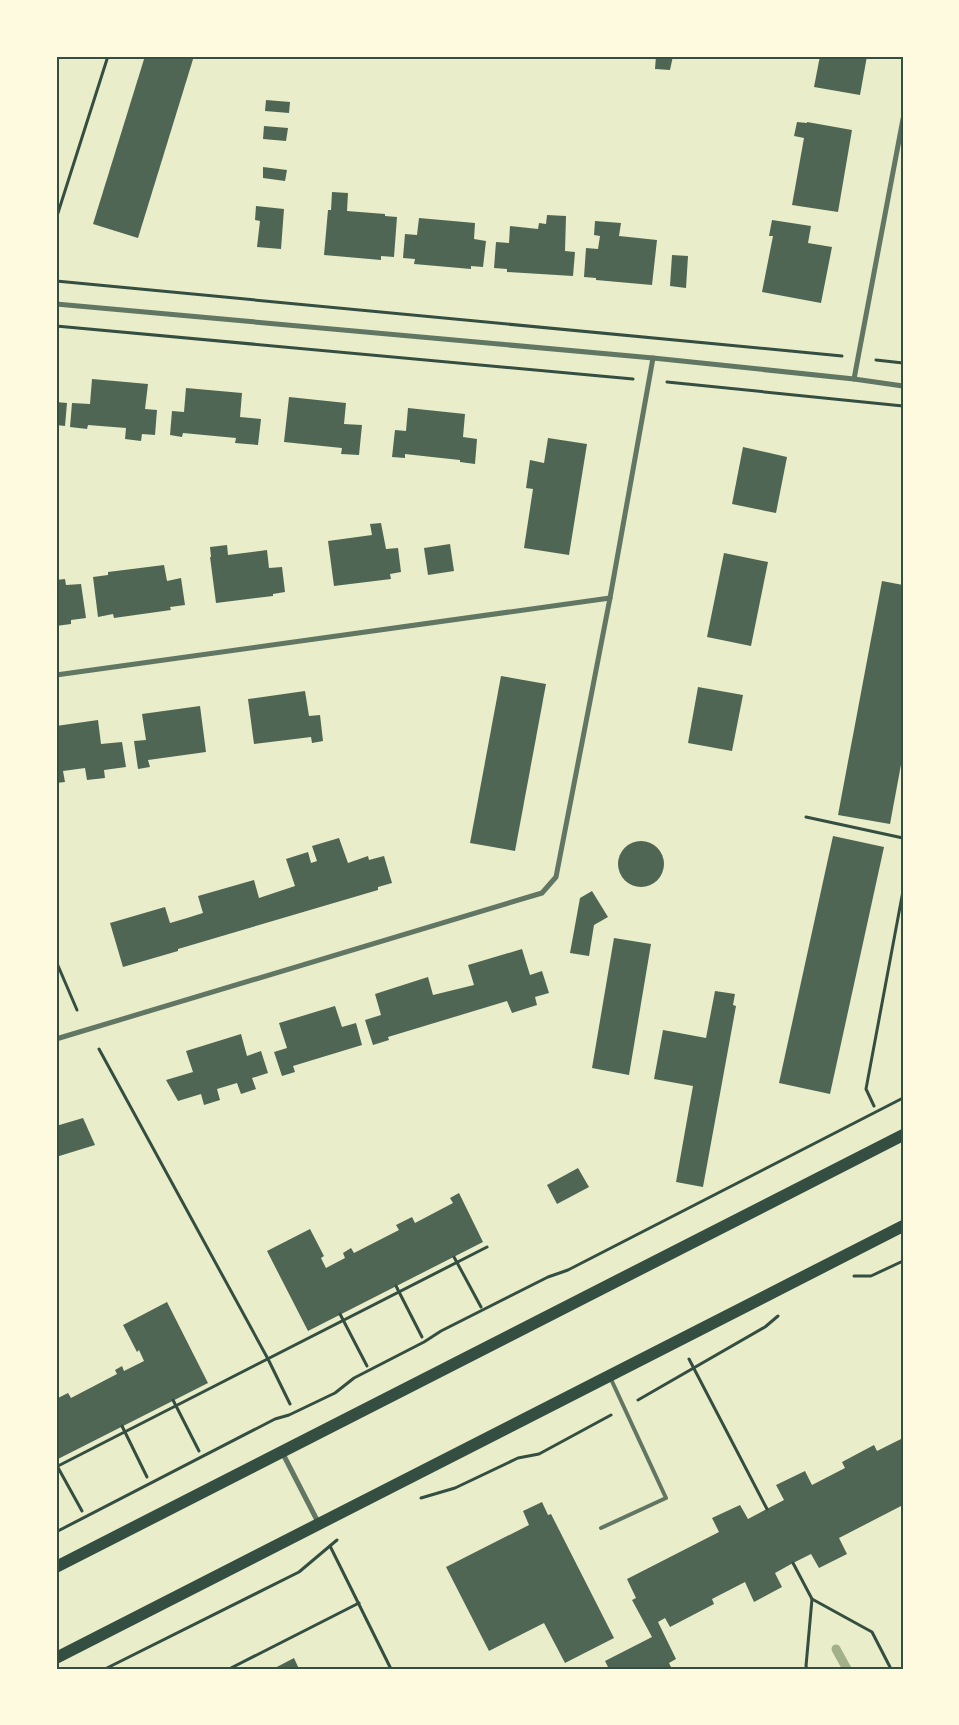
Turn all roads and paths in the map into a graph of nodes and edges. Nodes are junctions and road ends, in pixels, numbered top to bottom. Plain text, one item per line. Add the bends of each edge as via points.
1 (108, 56) edge
2 (903, 119) edge
3 (56, 218) edge
4 (56, 281) edge
5 (56, 304) edge
6 (56, 326) edge
7 (817, 352) dead end
8 (653, 358) junction
9 (894, 362) dead end
10 (903, 364) edge
11 (605, 376) dead end
12 (854, 379) junction
13 (703, 386) dead end
14 (903, 386) edge
15 (903, 406) edge
16 (610, 598) junction
17 (56, 674) edge
18 (806, 817) dead end
19 (903, 838) edge
20 (903, 890) edge
21 (56, 962) edge
22 (77, 1010) dead end
23 (56, 1039) edge
24 (99, 1049) dead end
25 (903, 1098) edge
26 (874, 1106) dead end
27 (903, 1135) edge
28 (903, 1226) edge
29 (487, 1247) dead end
30 (454, 1257) dead end
31 (903, 1261) edge
32 (457, 1262) junction
33 (848, 1276) dead end
34 (396, 1286) dead end
35 (399, 1292) junction
36 (481, 1307) dead end
37 (783, 1312) dead end
38 (340, 1314) dead end
39 (343, 1321) junction
40 (422, 1337) dead end
41 (680, 1340) junction
42 (268, 1359) junction
43 (367, 1366) dead end
44 (694, 1368) junction
45 (609, 1376) junction
46 (173, 1400) dead end
47 (290, 1404) dead end
48 (176, 1406) junction
49 (624, 1408) junction
50 (122, 1426) dead end
51 (125, 1432) junction
52 (199, 1451) dead end
53 (282, 1452) junction
54 (57, 1466) edge
55 (147, 1477) dead end
56 (420, 1499) dead end
57 (767, 1509) dead end
58 (82, 1511) dead end
59 (319, 1524) junction
60 (601, 1528) dead end
61 (56, 1532) edge
62 (340, 1538) dead end
63 (330, 1546) junction
64 (793, 1564) dead end
65 (56, 1567) edge
66 (812, 1599) junction
67 (360, 1603) junction
68 (56, 1658) edge
69 (105, 1669) edge
70 (229, 1669) edge
71 (392, 1669) edge
72 (807, 1669) edge
73 (891, 1669) edge

1 - 3 path
2 - 12 street
4 - 7 path
5 - 8 street
6 - 11 path
8 - 12 street
8 - 16 street
9 - 10 path
12 - 14 street
13 - 15 path
16 - 17 street
16 - 23 street via 556,877 542,893
18 - 19 path
20 - 26 path via 866,1089
21 - 22 path
24 - 42 path
25 - 61 path via 568,1270 442,1330 354,1378 335,1393 275,1420
27 - 53 main road
28 - 41 main road
29 - 32 path
30 - 32 path
31 - 33 path via 871,1276
32 - 35 path
32 - 36 path
34 - 35 path
35 - 39 path
35 - 40 path
37 - 44 path via 764,1327
38 - 39 path
39 - 42 path
39 - 43 path
41 - 44 path
41 - 45 main road
42 - 47 path
42 - 48 path
44 - 49 path
44 - 57 path
45 - 49 lane
45 - 59 main road
46 - 48 path
48 - 51 path
48 - 52 path
49 - 56 path via 539,1454 518,1458 455,1488
49 - 60 lane via 666,1498
50 - 51 path
51 - 54 path
51 - 55 path
53 - 59 street
53 - 65 main road
54 - 58 path
59 - 63 path
59 - 68 main road
62 - 63 path
63 - 67 path
63 - 69 path via 299,1572
64 - 66 path
66 - 72 path
66 - 73 path via 872,1632
67 - 70 path
67 - 71 path

